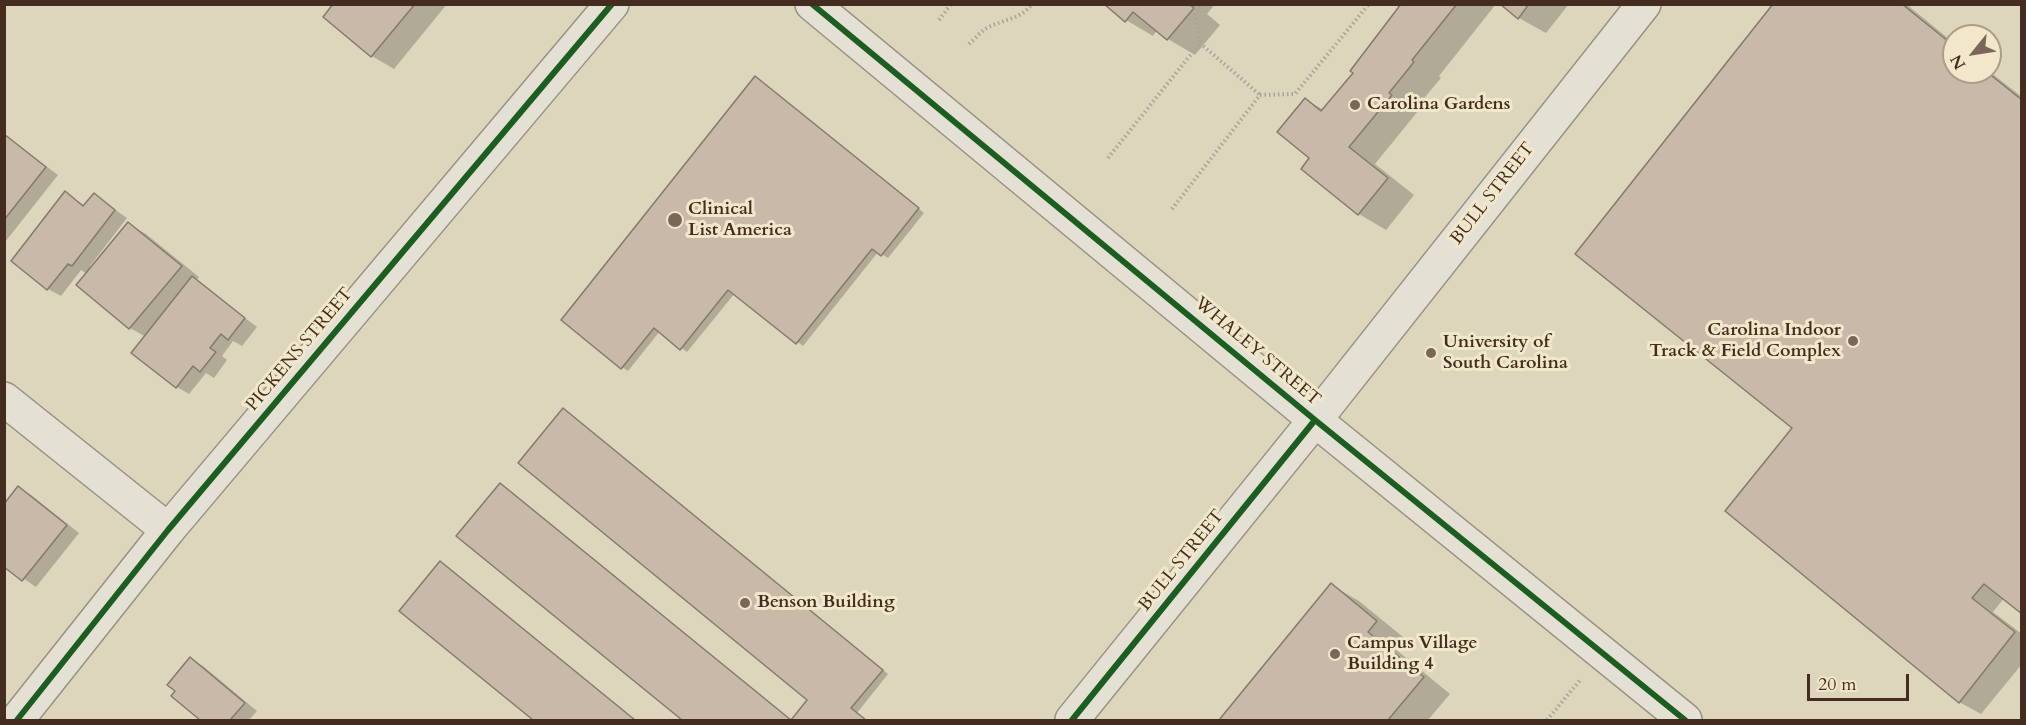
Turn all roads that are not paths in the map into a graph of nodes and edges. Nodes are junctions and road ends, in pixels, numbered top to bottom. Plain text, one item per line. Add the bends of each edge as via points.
1 (612, 4) edge
2 (812, 4) edge
3 (1644, 4) edge
4 (4, 399) edge
5 (1315, 420) junction
6 (168, 530) junction
7 (17, 720) edge
8 (1072, 720) edge
9 (1685, 720) edge

1 - 6 street, PICKENS STREET
2 - 5 street, WHALEY STREET
3 - 5 street, BULL STREET
4 - 6 street
5 - 8 street, BULL STREET
5 - 9 street, WHALEY STREET
6 - 7 street, PICKENS STREET

